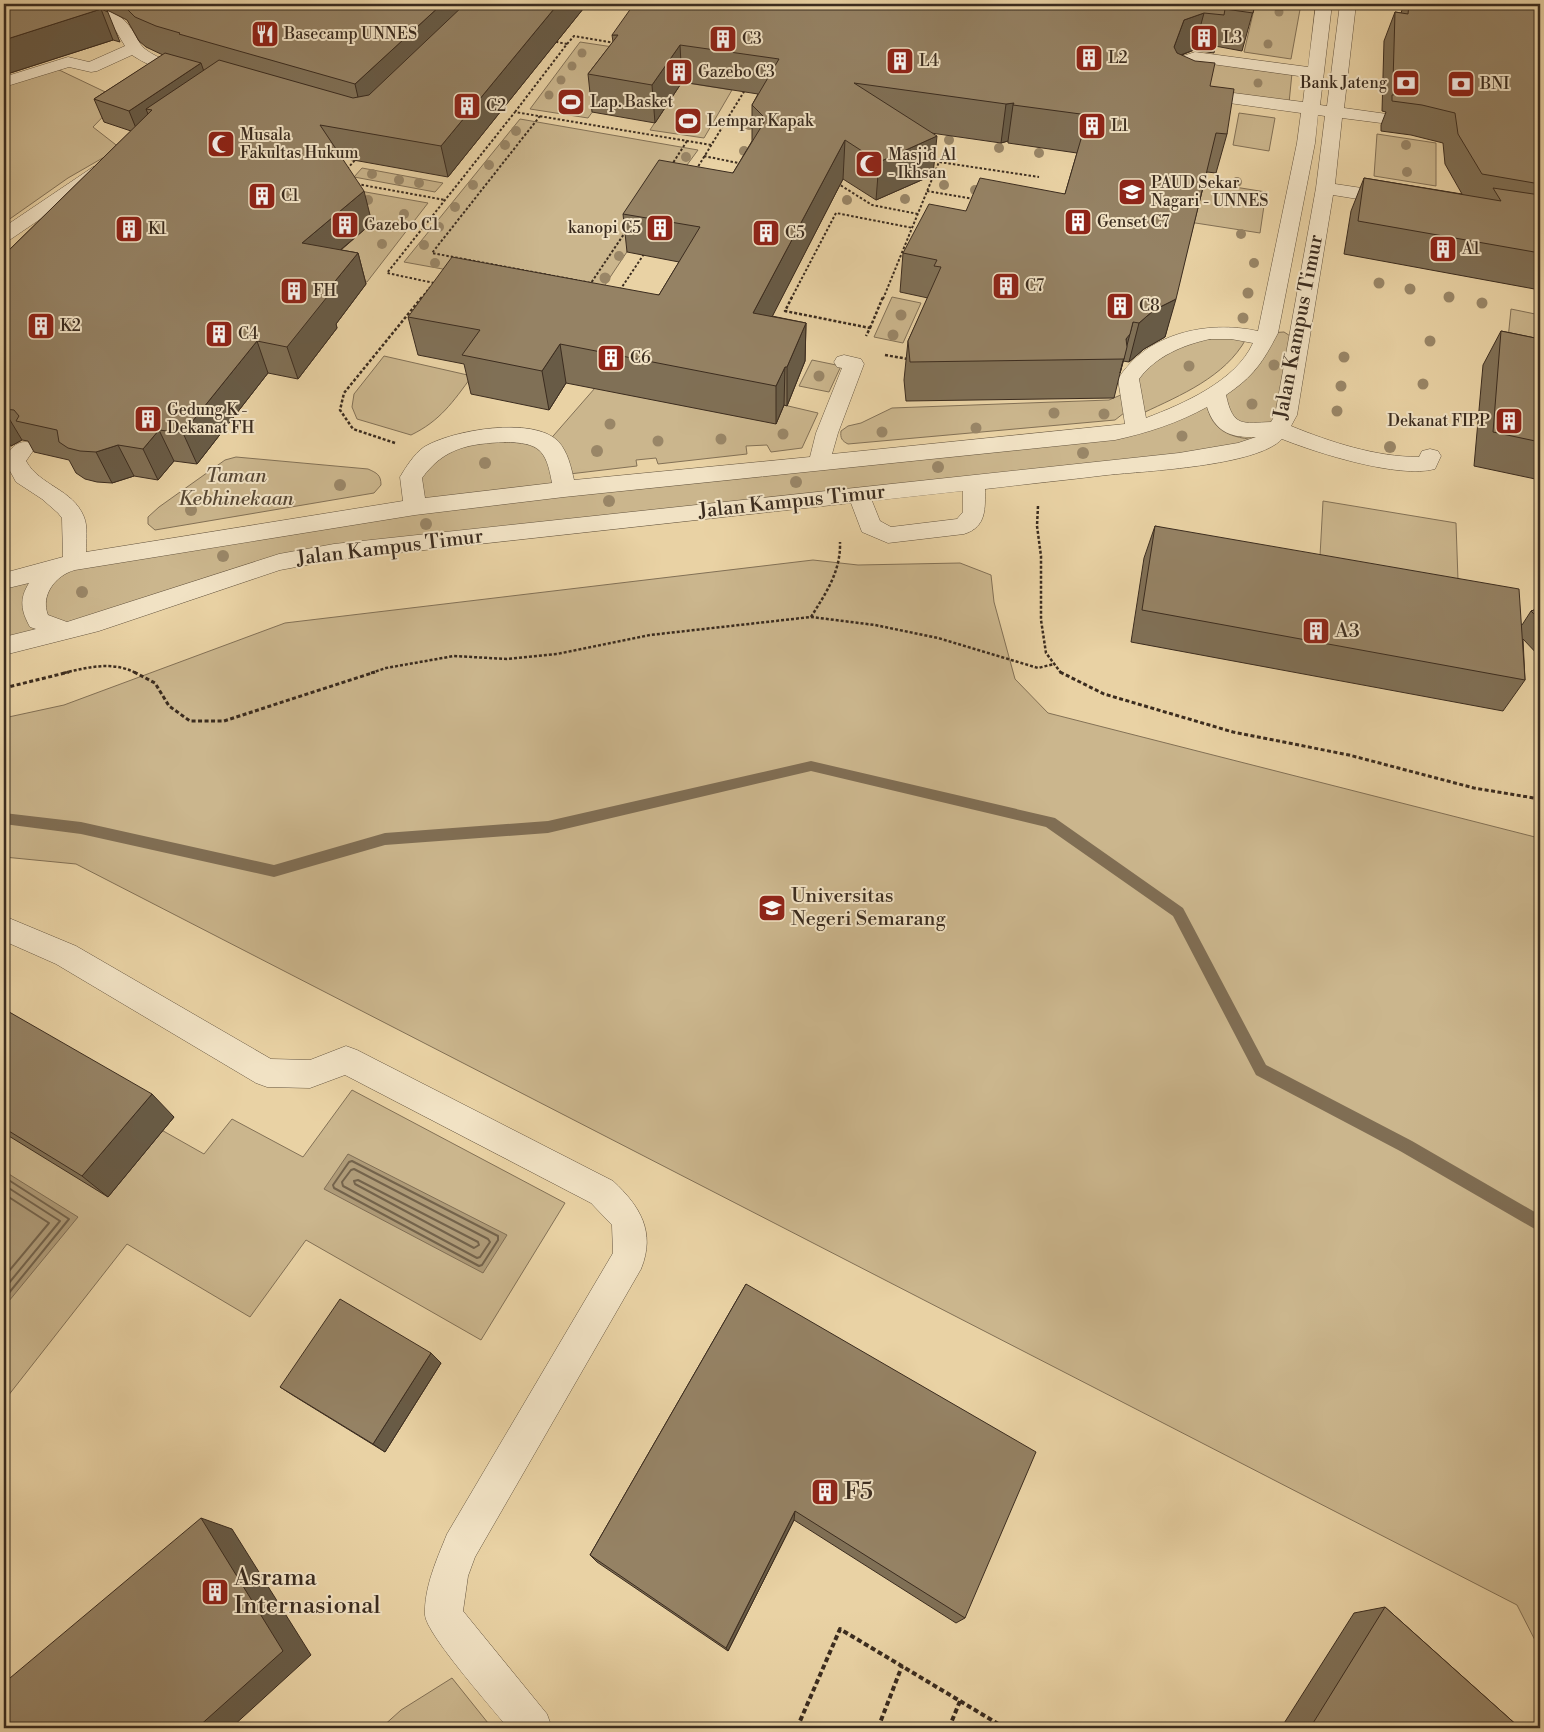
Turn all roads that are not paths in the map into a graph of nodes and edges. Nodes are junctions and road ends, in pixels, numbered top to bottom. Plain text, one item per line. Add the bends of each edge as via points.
1 (80, 4) edge
2 (1324, 4) edge
3 (1348, 4) edge
4 (134, 48) junction
5 (1315, 73) junction
6 (208, 79) edge
7 (4, 82) edge
8 (1311, 108) junction
9 (1381, 118) dead end
10 (1334, 120) junction
11 (113, 162) edge
12 (1325, 188) junction
13 (1408, 202) edge
14 (4, 235) edge
15 (1264, 339) junction
16 (852, 359) road end
17 (1215, 392) junction
18 (1137, 429) junction
19 (1278, 430) junction
20 (24, 448) edge
21 (1430, 456) dead end
22 (819, 462) junction
23 (974, 482) junction
24 (564, 489) junction
25 (859, 495) junction
26 (415, 507) junction
27 (66, 564) junction
28 (4, 581) edge
29 (65, 630) junction
30 (4, 646) edge
31 (4, 928) edge
32 (533, 1728) edge

1 - 4 street via 120,25
2 - 5 street, Jalan Kampus Timur
3 - 10 street, Jalan Kampus Timur
4 - 6 street via 173,68
4 - 7 street via 91,67 68,62
5 - 8 street, Jalan Kampus Timur
5 - 8 street via 1195,56 1183,62 1175,86 1192,93
8 - 10 street
8 - 15 street, Jalan Kampus Timur via 1302,168
9 - 10 street
10 - 12 street, Jalan Kampus Timur
11 - 14 street
12 - 13 street
12 - 19 street, Jalan Kampus Timur via 1286,415
15 - 17 street, Jalan Kampus Timur via 1256,357
15 - 18 street via 1235,333 1212,333 1180,341 1146,357 1128,379
16 - 22 street
17 - 18 street, Jalan Kampus Timur via 1206,400
17 - 19 street via 1217,406 1228,424 1252,431
18 - 22 street, Jalan Kampus Timur
19 - 21 street via 1392,462 1427,464
19 - 23 street, Jalan Kampus Timur via 1267,441 1254,446 1179,460
20 - 27 street via 15,460 24,478 66,507 73,518
22 - 24 street, Jalan Kampus Timur
23 - 25 street, Jalan Kampus Timur
23 - 25 street via 974,514 964,526 888,535 870,526
24 - 26 street, Jalan Kampus Timur
24 - 26 street via 558,459 547,443 523,435 494,436 455,441 430,454 411,477
25 - 29 street, Jalan Kampus Timur via 334,552 288,560 90,625
26 - 27 street, Jalan Kampus Timur
27 - 28 street, Jalan Kampus Timur
27 - 29 street via 42,582 32,596 39,621
29 - 30 street, Jalan Kampus Timur
31 - 32 street via 66,955 267,1074 310,1074 346,1060 602,1192 623,1211 630,1229 629,1257 460,1547 449,1576 444,1616

